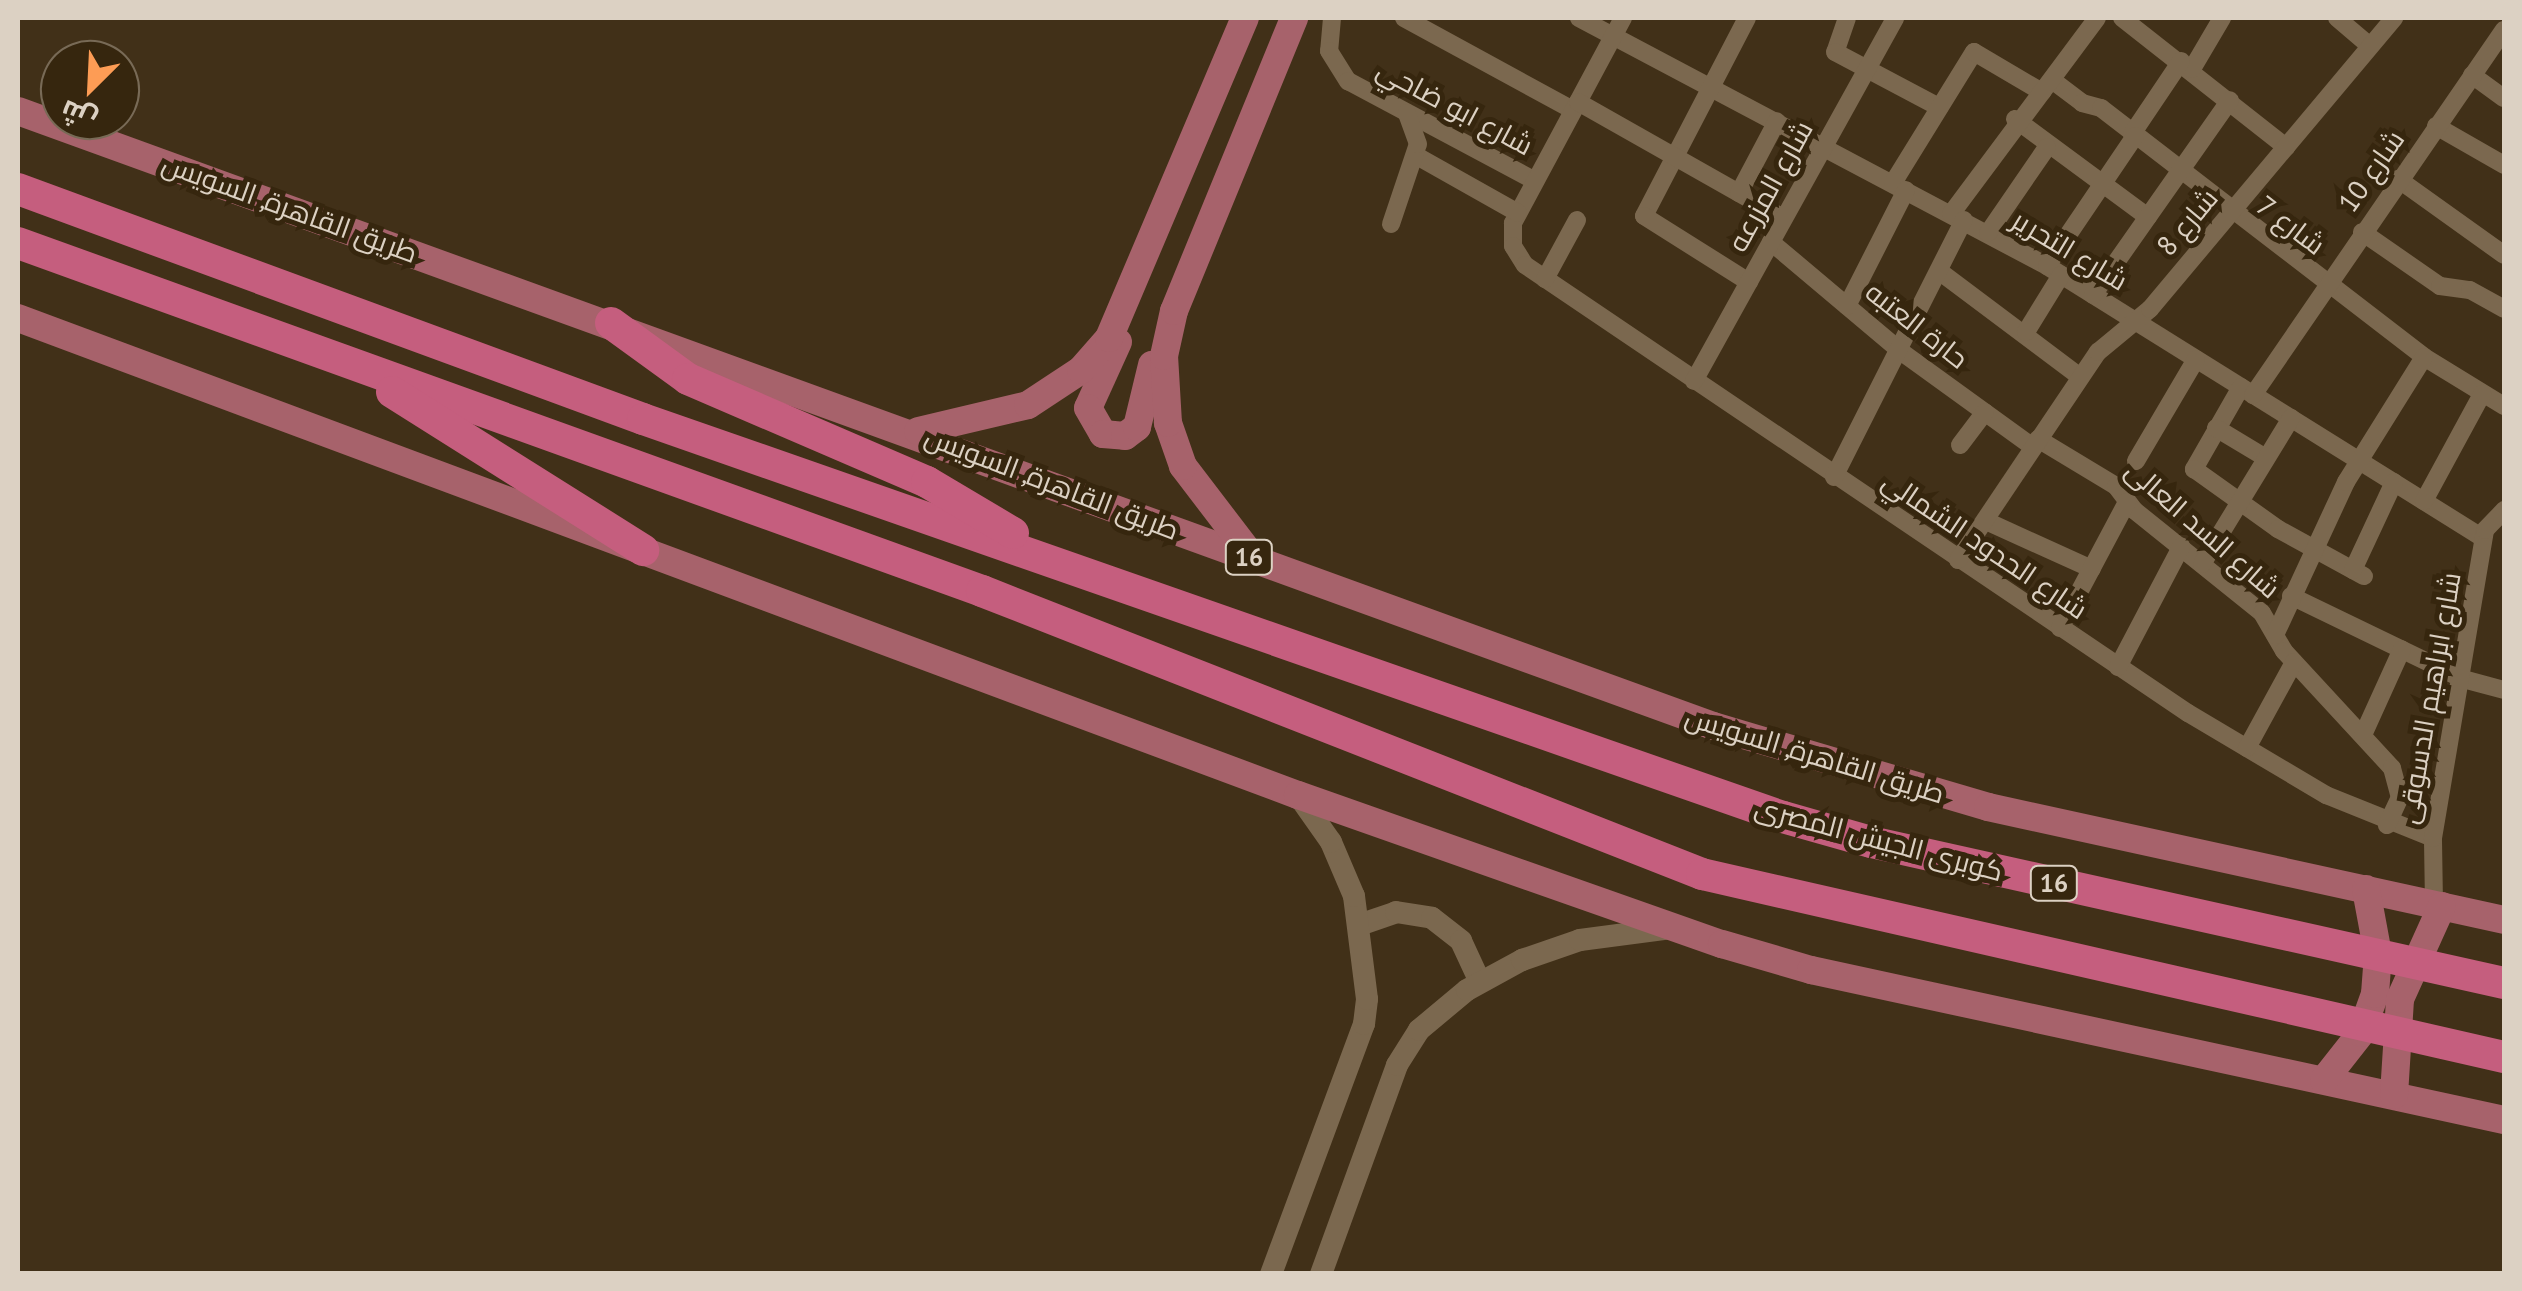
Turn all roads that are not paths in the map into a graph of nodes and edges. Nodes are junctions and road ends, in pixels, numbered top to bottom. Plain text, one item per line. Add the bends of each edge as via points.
1 (1245, 18) edge
2 (1294, 18) edge
3 (1332, 18) edge
4 (1404, 18) edge
5 (1578, 18) edge
6 (1623, 18) edge
7 (1747, 18) edge
8 (1844, 18) edge
9 (1894, 18) edge
10 (2098, 18) edge
11 (2222, 18) edge
12 (2337, 18) edge
13 (2394, 18) edge
14 (2131, 20) edge
15 (2504, 30) edge
16 (1614, 35) junction
17 (2370, 46) junction
18 (2186, 65) junction
19 (1867, 68) junction
20 (2472, 75) junction
21 (1710, 86) junction
22 (2047, 86) junction
23 (2504, 98) edge
24 (2230, 100) junction
25 (1576, 106) junction
26 (1939, 106) junction
27 (18, 111) edge
28 (1407, 113) junction
29 (2015, 120) junction
30 (1777, 121) junction
31 (2436, 126) junction
32 (2133, 135) junction
33 (1824, 146) junction
34 (2047, 146) junction
35 (2286, 147) junction
36 (1415, 156) junction
37 (1674, 156) junction
38 (2504, 165) edge
39 (2180, 172) junction
40 (2398, 179) junction
41 (1535, 181) junction
42 (1899, 186) junction
43 (2101, 186) junction
44 (18, 189) edge
45 (1739, 193) junction
46 (1518, 213) junction
47 (2230, 213) junction
48 (1957, 217) junction
49 (2148, 217) junction
50 (1784, 218) junction
51 (1577, 220) dead end
52 (1390, 224) dead end
53 (2362, 232) junction
54 (1988, 233) junction
55 (1771, 242) junction
56 (18, 243) edge
57 (2504, 255) edge
58 (2054, 270) junction
59 (1939, 271) junction
60 (1545, 279) junction
61 (1749, 282) junction
62 (2326, 286) junction
63 (2093, 295) junction
64 (1847, 306) junction
65 (2504, 309) edge
66 (18, 318) edge
67 (2134, 320) junction
68 (1120, 321) junction
69 (612, 323) junction
70 (2026, 332) junction
71 (1168, 333) junction
72 (1899, 349) junction
73 (2424, 357) junction
74 (338, 358) junction
75 (2196, 359) junction
76 (2080, 377) junction
77 (1694, 381) junction
78 (2247, 391) junction
79 (2482, 394) junction
80 (2504, 406) edge
81 (1984, 412) junction
82 (2291, 418) junction
83 (2216, 428) junction
84 (915, 431) junction
85 (2036, 443) junction
86 (1960, 444) dead end
87 (2266, 458) junction
88 (2359, 460) junction
89 (2136, 461) dead end
90 (1834, 477) junction
91 (2394, 482) junction
92 (2424, 500) junction
93 (2128, 502) junction
94 (2238, 503) junction
95 (2504, 510) edge
96 (1986, 521) junction
97 (2483, 538) junction
98 (2181, 547) junction
99 (2312, 549) junction
100 (643, 550) junction
101 (1040, 555) junction
102 (1255, 560) junction
103 (1958, 560) junction
104 (2202, 564) junction
105 (2092, 570) junction
106 (2290, 596) junction
107 (2060, 628) junction
108 (2274, 634) junction
109 (2402, 650) junction
110 (2294, 662) junction
111 (2118, 667) junction
112 (2464, 679) junction
113 (2504, 690) edge
114 (2363, 736) junction
115 (2247, 748) junction
116 (1298, 795) junction
117 (2386, 825) junction
118 (2433, 838) junction
119 (2366, 889) junction
120 (2438, 905) junction
121 (2504, 920) edge
122 (1362, 924) junction
123 (1679, 928) junction
124 (1480, 982) junction
125 (2504, 983) edge
126 (2504, 1057) edge
127 (2324, 1080) junction
128 (2394, 1095) junction
129 (2504, 1120) edge
130 (1271, 1274) edge
131 (1321, 1274) edge

1 - 68 main road
2 - 71 main road
3 - 28 street, شارع ابو ضاحي via 1329,51 1348,81
4 - 25 street
5 - 16 street, شارع التحرير
6 - 16 street
7 - 21 street
8 - 19 street via 1834,48
9 - 19 street, شارع المزرعه
10 - 22 street
11 - 18 street
12 - 17 street
13 - 17 street, شارع 8
14 - 18 street
15 - 20 street, شارع 10
16 - 21 street, شارع التحرير
16 - 25 street
17 - 35 street, شارع 8
18 - 24 street
18 - 32 street
19 - 26 street
19 - 33 street, شارع المزرعه
20 - 23 street
20 - 31 street, شارع 10
21 - 30 street, شارع التحرير
21 - 37 street
22 - 26 street, شارع 7 via 1977,51
22 - 29 street
22 - 32 street, شارع 7
24 - 35 street
24 - 39 street
25 - 37 street
25 - 41 street
26 - 42 street
27 - 69 main road, طريق القاهرة, السويس / 16
28 - 36 street via 1418,133
28 - 41 street, شارع ابو ضاحي
29 - 34 street
29 - 48 street
30 - 33 street, شارع التحرير
30 - 45 street
31 - 38 street
31 - 40 street, شارع 10
32 - 39 street, شارع 7
32 - 43 street
33 - 42 street, شارع التحرير
33 - 50 street, شارع المزرعه
34 - 43 street
34 - 54 street
35 - 47 street, شارع 8
36 - 46 street
36 - 52 street
37 - 45 street
37 - 61 street via 1644,221
39 - 47 street, شارع 7
39 - 49 street
40 - 53 street, شارع 10
40 - 57 street
41 - 46 street
42 - 48 street, شارع التحرير
42 - 64 street
43 - 49 street
43 - 58 street
44 - 101 highway, 16 via 644,420
45 - 50 street
46 - 60 street, شارع الحدود الشمالي via 1513,246
47 - 62 street, شارع 7
47 - 67 street, شارع 8
48 - 54 street, شارع التحرير
48 - 59 street
49 - 63 street
50 - 55 street, شارع المزرعه
51 - 60 street
53 - 62 street, شارع 10
53 - 65 street via 2440,286 2470,290
54 - 58 street, شارع التحرير
55 - 61 street, شارع المزرعه
55 - 64 street, حارة العتبه
56 - 74 highway
58 - 63 street, شارع التحرير
58 - 70 street
59 - 70 street
59 - 72 street
60 - 77 street, شارع الحدود الشمالي
61 - 77 street, شارع المزرعه
62 - 73 street, شارع 7
62 - 78 street, شارع 10
63 - 67 street, شارع التحرير
64 - 72 street, حارة العتبه
66 - 100 main road
67 - 75 street, شارع التحرير
67 - 76 street, شارع 8 via 2110,338
68 - 71 main road via 1117,346 1088,408 1091,424 1110,437 1137,427
68 - 84 main road via 1081,370 1038,400 988,419
69 - 84 main road, طريق القاهرة, السويس / 16
69 - 101 highway, 16 via 688,379 927,482
70 - 76 street
71 - 102 main road via 1162,378 1174,445 1194,485
72 - 81 street, حارة العتبه
72 - 90 street
73 - 79 street, شارع 7
73 - 88 street
74 - 100 highway
74 - 126 highway via 982,591 1610,839 1797,900
75 - 78 street, شارع التحرير
75 - 89 street
76 - 85 street, شارع 8
77 - 90 street, شارع الحدود الشمالي
78 - 82 street, شارع التحرير
78 - 83 street, شارع 10
79 - 80 street, شارع 7
79 - 92 street
81 - 85 street, حارة العتبه
81 - 86 street
82 - 87 street
82 - 88 street, شارع التحرير
83 - 87 street
83 - 94 street, شارع 10 via 2194,470
84 - 102 main road, طريق القاهرة, السويس / 16
85 - 93 street, شارع السد العالى via 2116,486
85 - 96 street, شارع 8
87 - 94 street
88 - 91 street, شارع التحرير
88 - 99 street
90 - 103 street, شارع الحدود الشمالي
91 - 92 street, شارع التحرير
91 - 99 street via 2359,573
92 - 97 street, شارع التحرير
93 - 98 street, شارع السد العالى
93 - 105 street
94 - 99 street
94 - 104 street
95 - 97 street, شارع ابراهيم الدسوقى via 2492,517
96 - 103 street, شارع 8
96 - 105 street
97 - 112 street, شارع ابراهيم الدسوقى
98 - 104 street, شارع السد العالى
98 - 111 street
99 - 106 street
100 - 116 main road
101 - 125 highway, كوبرى الجيش المصرى / 16 via 1871,842
102 - 119 main road, طريق القاهرة, السويس / 16 via 1804,756 1988,807
103 - 107 street, شارع الحدود الشمالي
104 - 108 street, شارع السد العالى via 2257,608
105 - 107 street
106 - 108 street
106 - 109 street
107 - 111 street, شارع الحدود الشمالي
108 - 110 street, شارع السد العالى
109 - 112 street
109 - 114 street
110 - 114 street, شارع السد العالى
110 - 115 street
111 - 115 street, شارع الحدود الشمالي
112 - 113 street
112 - 118 street, شارع ابراهيم الدسوقى
114 - 117 street, شارع السد العالى via 2399,783
115 - 117 street, شارع الحدود الشمالي
116 - 122 street via 1338,855
116 - 123 main road
117 - 118 street, شارع الحدود الشمالي
118 - 120 street, شارع ابراهيم الدسوقى
119 - 120 main road, طريق القاهرة, السويس / 16
119 - 127 main road via 2378,954 2375,994 2351,1050
120 - 121 main road, طريق القاهرة, السويس / 16
120 - 128 main road via 2400,999
122 - 124 street via 1396,912 1432,918 1461,940
122 - 130 street via 1364,1024
123 - 124 street via 1580,940
123 - 127 main road via 1811,970
124 - 131 street via 1419,1030 1397,1064
127 - 128 main road
128 - 129 main road

